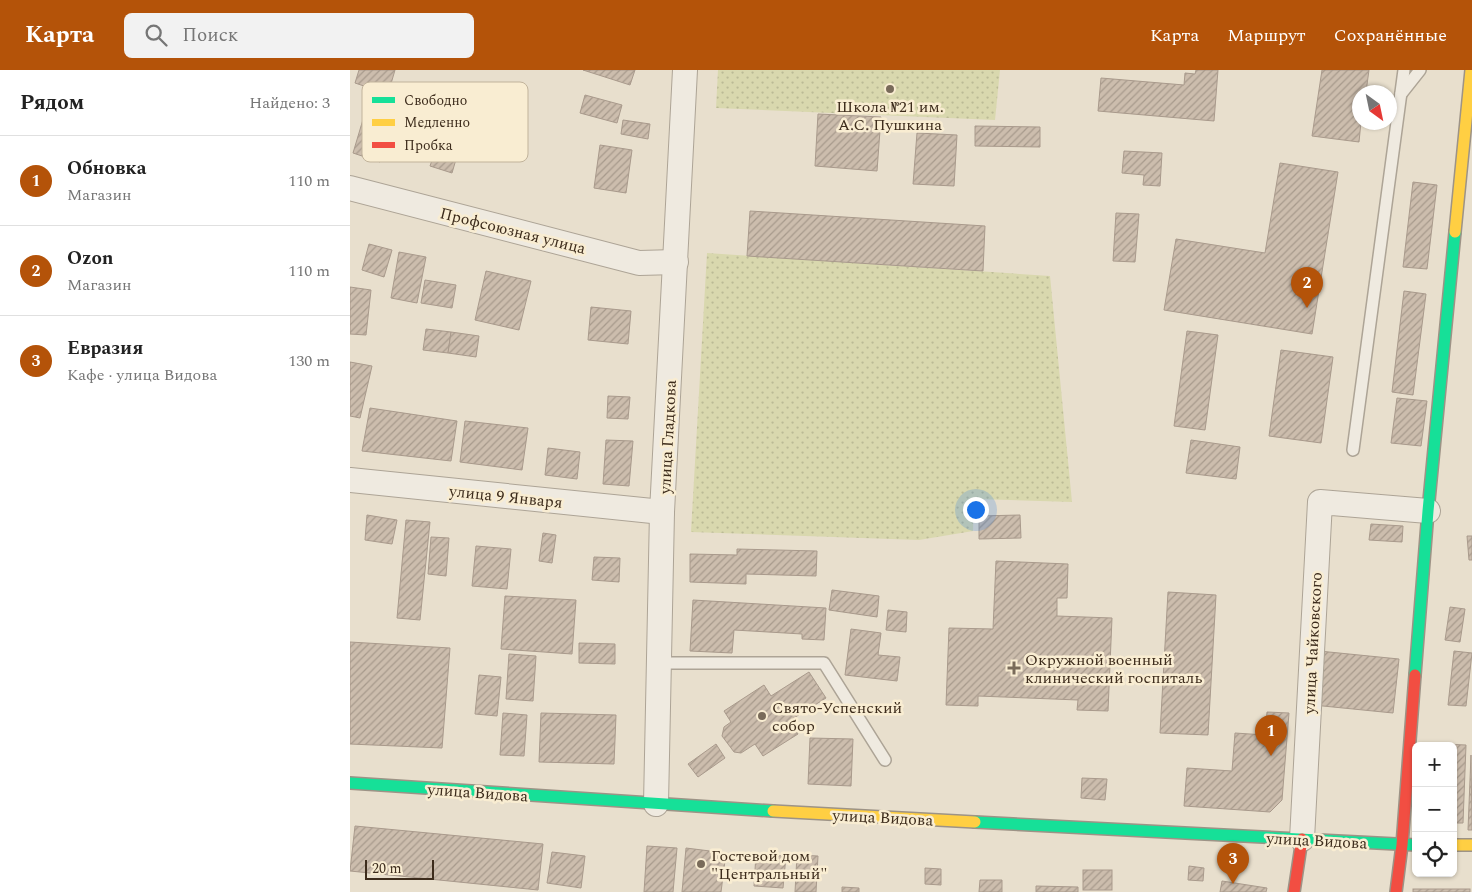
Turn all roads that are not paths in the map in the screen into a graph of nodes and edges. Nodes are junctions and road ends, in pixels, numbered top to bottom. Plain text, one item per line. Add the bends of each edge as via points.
1 (685, 70) edge
2 (1404, 70) edge
3 (1420, 70) edge
4 (1471, 70) edge
5 (1401, 94) junction
6 (350, 188) edge
7 (676, 262) junction
8 (1353, 450) dead end
9 (350, 480) edge
10 (1428, 511) junction
11 (662, 512) junction
12 (659, 663) junction
13 (885, 760) dead end
14 (350, 783) edge
15 (656, 804) junction
16 (1302, 839) junction
17 (1402, 845) junction
18 (1412, 845) edge
19 (1457, 845) edge
20 (1472, 845) edge
21 (1294, 892) edge
22 (1396, 892) edge

1 - 7 street, улица Гладкова
2 - 5 lane
3 - 5 lane
4 - 10 street
5 - 8 lane
6 - 7 street, Профсоюзная улица via 639,262
7 - 11 street, улица Гладкова
9 - 11 street, улица 9 Января
10 - 16 street, улица Чайковского via 1320,502
10 - 17 street
11 - 12 street, улица Гладкова
12 - 13 lane via 824,662
12 - 15 street, улица Гладкова
14 - 15 street, улица Видова
15 - 16 street, улица Видова
16 - 17 street, улица Видова
16 - 21 street, улица Чайковского
17 - 18 street, улица Видова
17 - 22 street
19 - 20 street

